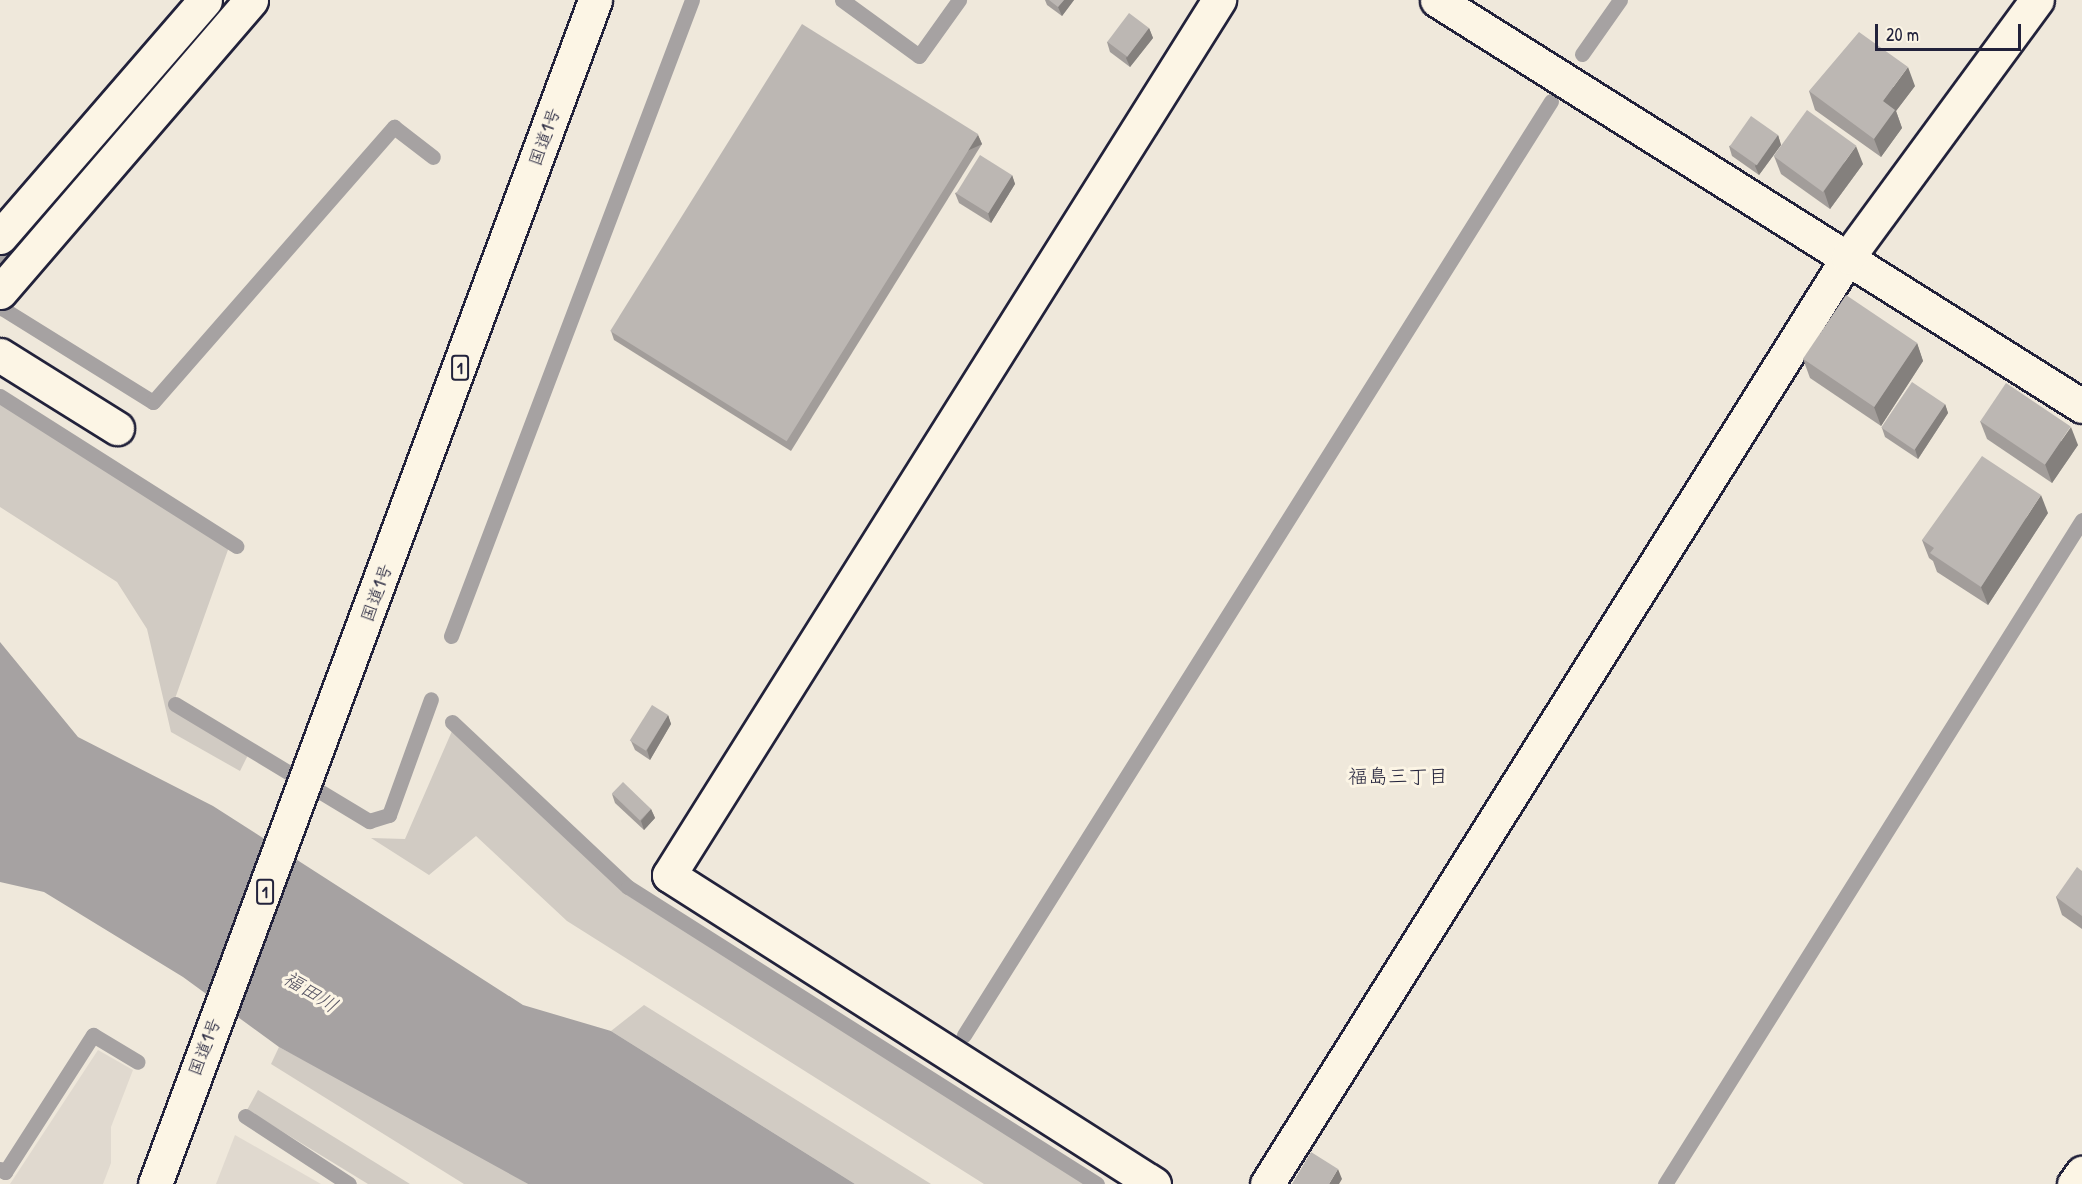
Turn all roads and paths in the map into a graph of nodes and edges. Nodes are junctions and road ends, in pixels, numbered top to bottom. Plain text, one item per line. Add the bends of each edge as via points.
1 (205, 0) edge
2 (251, 0) edge
3 (595, 0) edge
4 (1219, 0) edge
5 (1437, 0) edge
6 (2037, 0) edge
7 (0, 237) edge
8 (1848, 257) junction
9 (0, 292) edge
10 (0, 355) edge
11 (2082, 406) edge
12 (117, 428) dead end
13 (2082, 1173) edge
14 (155, 1184) edge
15 (1154, 1184) edge
16 (1267, 1184) edge
17 (2074, 1184) edge

1 - 7 main road
2 - 9 main road
3 - 14 main road, 国道1号 / 1
4 - 15 main road via 669,875
5 - 8 main road
6 - 8 main road
8 - 11 main road
8 - 16 main road
10 - 12 main road
13 - 17 main road

